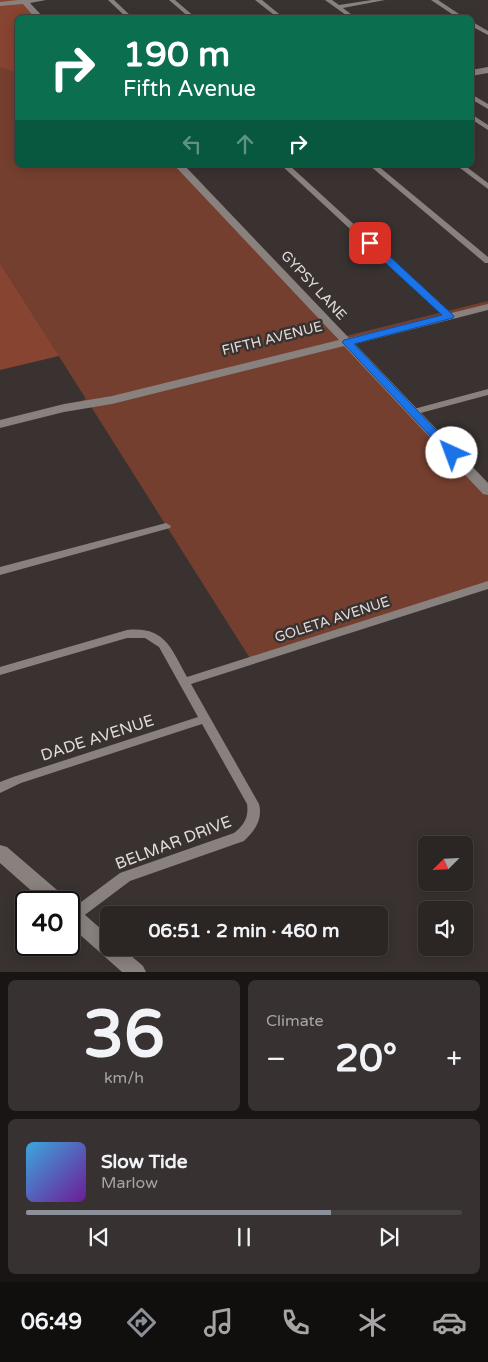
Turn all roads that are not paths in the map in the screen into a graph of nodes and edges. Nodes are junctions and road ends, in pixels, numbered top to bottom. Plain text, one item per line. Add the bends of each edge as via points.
1 (42, 0) edge
2 (111, 0) edge
3 (172, 0) edge
4 (258, 0) edge
5 (328, 0) edge
6 (382, 0) edge
7 (434, 0) edge
8 (24, 2) junction
9 (0, 4) edge
10 (338, 7) junction
11 (37, 15) edge
12 (128, 15) edge
13 (190, 15) edge
14 (278, 15) edge
15 (350, 15) edge
16 (458, 15) edge
17 (474, 25) edge
18 (488, 33) edge
19 (488, 70) edge
20 (474, 72) edge
21 (474, 98) edge
22 (488, 108) edge
23 (474, 110) edge
24 (474, 118) edge
25 (488, 128) edge
26 (183, 167) edge
27 (287, 167) edge
28 (375, 167) edge
29 (463, 167) edge
30 (488, 187) edge
31 (488, 261) edge
32 (488, 301) edge
33 (488, 307) edge
34 (447, 314) junction
35 (344, 340) junction
36 (488, 392) edge
37 (413, 412) junction
38 (0, 424) edge
39 (485, 485) edge
40 (166, 526) dead end
41 (0, 571) edge
42 (488, 585) edge
43 (0, 671) edge
44 (184, 682) junction
45 (205, 719) junction
46 (0, 788) edge
47 (0, 852) edge
48 (44, 891) edge
49 (80, 908) edge
50 (80, 922) edge
51 (136, 972) edge

1 - 8 street
2 - 12 street
3 - 13 street
4 - 14 street
5 - 10 street
6 - 10 street
7 - 16 street
8 - 9 street
8 - 11 street
10 - 15 street
17 - 18 street
19 - 20 street
21 - 22 street
22 - 23 street
24 - 25 street
26 - 35 street, GYPSY LANE
27 - 34 street
28 - 31 street
29 - 30 street
32 - 34 street, FIFTH AVENUE
33 - 34 street, FIFTH AVENUE
34 - 35 street, FIFTH AVENUE
35 - 37 street, GYPSY LANE
35 - 38 street, FIFTH AVENUE via 112,400
36 - 37 street
37 - 39 street, GYPSY LANE
40 - 41 street
42 - 44 street, GOLETA AVENUE
43 - 44 street, BELMAR DRIVE via 134,633 151,636 163,644
44 - 45 street, BELMAR DRIVE
45 - 46 street, DADE AVENUE
45 - 49 street, BELMAR DRIVE via 253,804 254,817 247,830 232,840 125,878
47 - 48 street
50 - 51 street

